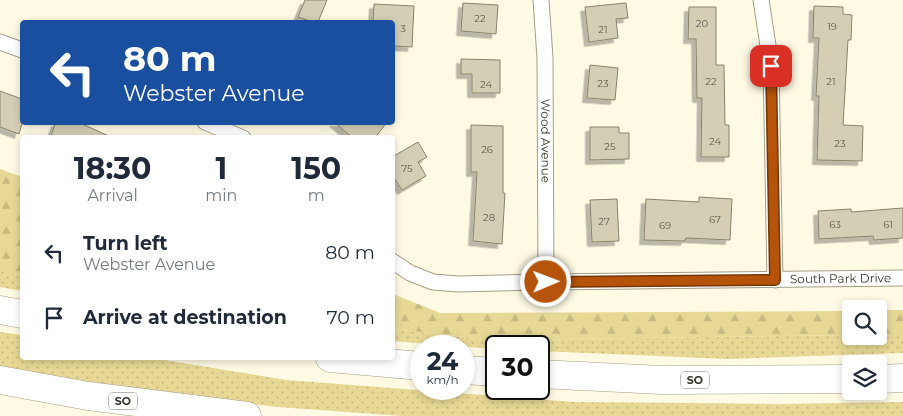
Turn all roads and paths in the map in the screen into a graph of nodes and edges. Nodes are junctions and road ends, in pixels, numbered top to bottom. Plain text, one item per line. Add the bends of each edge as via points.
1 (541, 0) edge
2 (761, 0) edge
3 (0, 42) edge
4 (20, 49) edge
5 (212, 125) edge
6 (236, 135) edge
7 (395, 263) edge
8 (903, 278) edge
9 (775, 280) junction
10 (546, 282) junction
11 (0, 310) edge
12 (20, 314) edge
13 (353, 360) edge
14 (410, 365) edge
15 (550, 375) edge
16 (887, 378) edge
17 (903, 378) edge
18 (842, 379) edge
19 (0, 380) edge
20 (247, 416) edge

1 - 10 street, Wood Avenue via 545,58
2 - 9 street via 771,66
3 - 4 street
5 - 6 street
7 - 10 street, South Park Drive via 433,282
8 - 9 street, South Park Drive
9 - 10 street, South Park Drive
11 - 12 highway
13 - 14 highway
15 - 18 highway, SO via 662,380
16 - 17 highway
19 - 20 highway, SO via 88,396

